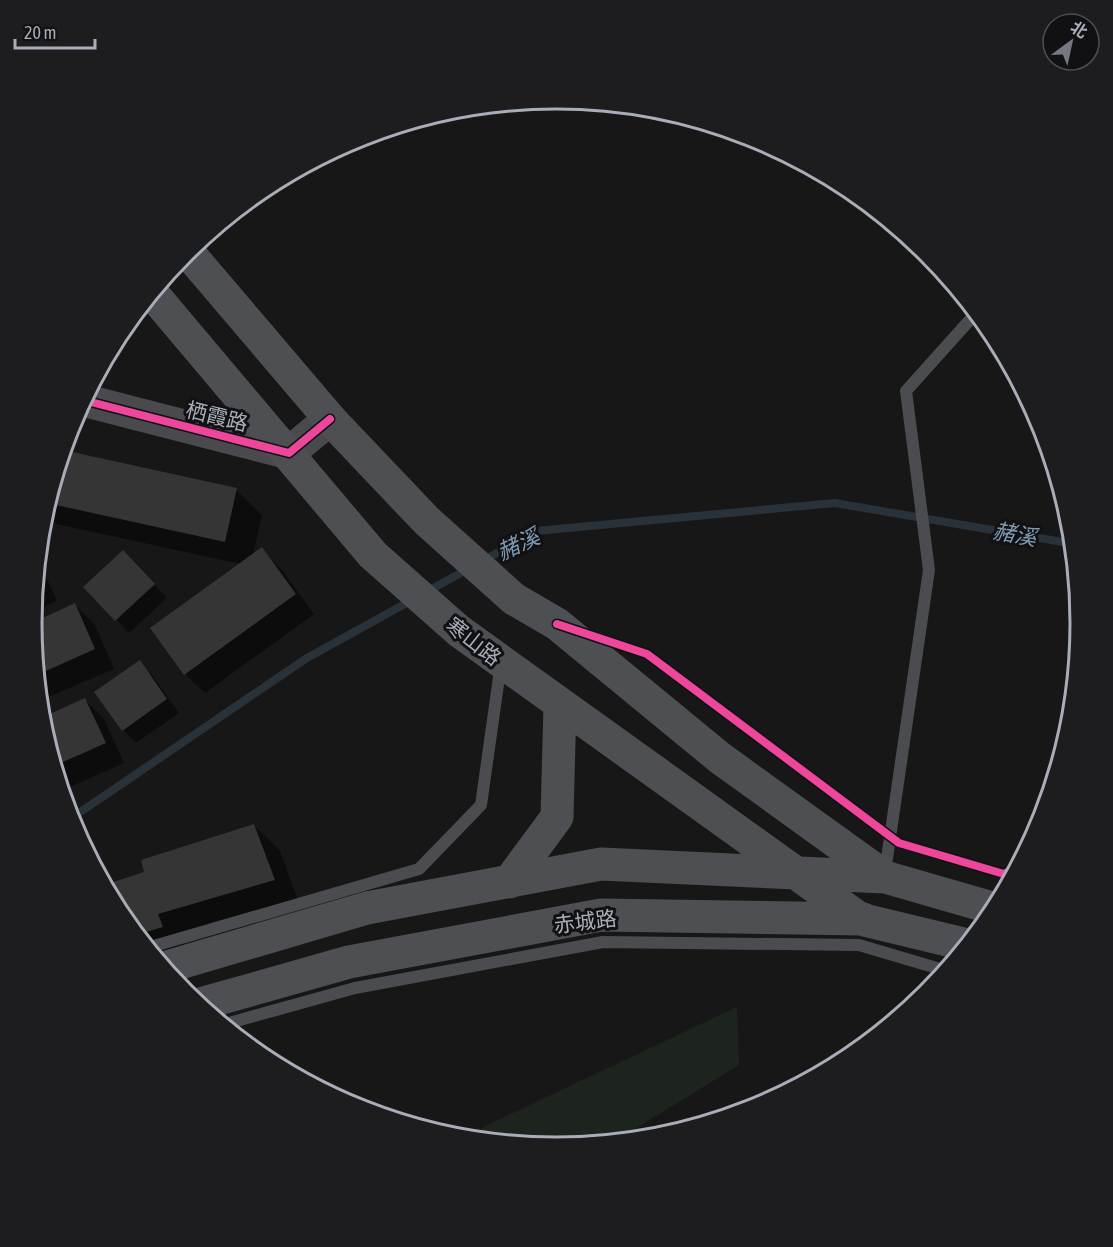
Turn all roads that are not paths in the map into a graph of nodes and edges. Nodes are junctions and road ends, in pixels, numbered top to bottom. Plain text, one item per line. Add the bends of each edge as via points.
1 (194, 259) edge
2 (157, 299) edge
3 (971, 319) edge
4 (92, 402) edge
5 (330, 419) junction
6 (289, 453) junction
7 (501, 662) junction
8 (560, 704) junction
9 (795, 872) junction
10 (885, 877) junction
11 (509, 882) junction
12 (986, 906) edge
13 (860, 919) junction
14 (971, 928) edge
15 (960, 943) edge
16 (155, 946) edge
17 (172, 966) edge
18 (938, 968) edge
19 (208, 1002) edge
20 (232, 1022) edge

1 - 5 main road
2 - 6 main road, 寒山路
3 - 10 lane via 906,391 929,570
4 - 6 street, 栖霞路
5 - 6 street
5 - 10 main road via 427,521 514,599 557,624 720,758
6 - 7 main road, 寒山路 via 373,555 459,631
7 - 8 main road, 寒山路
7 - 16 lane via 481,805 419,869
8 - 9 main road, 寒山路
8 - 11 main road via 557,817
9 - 10 main road
9 - 11 main road via 602,864
9 - 13 main road, 寒山路
10 - 12 main road
11 - 17 main road via 367,908
13 - 14 main road, 赤城路
13 - 15 main road
13 - 19 main road, 赤城路 via 601,915 349,962
18 - 20 lane via 859,945 603,942 355,988

